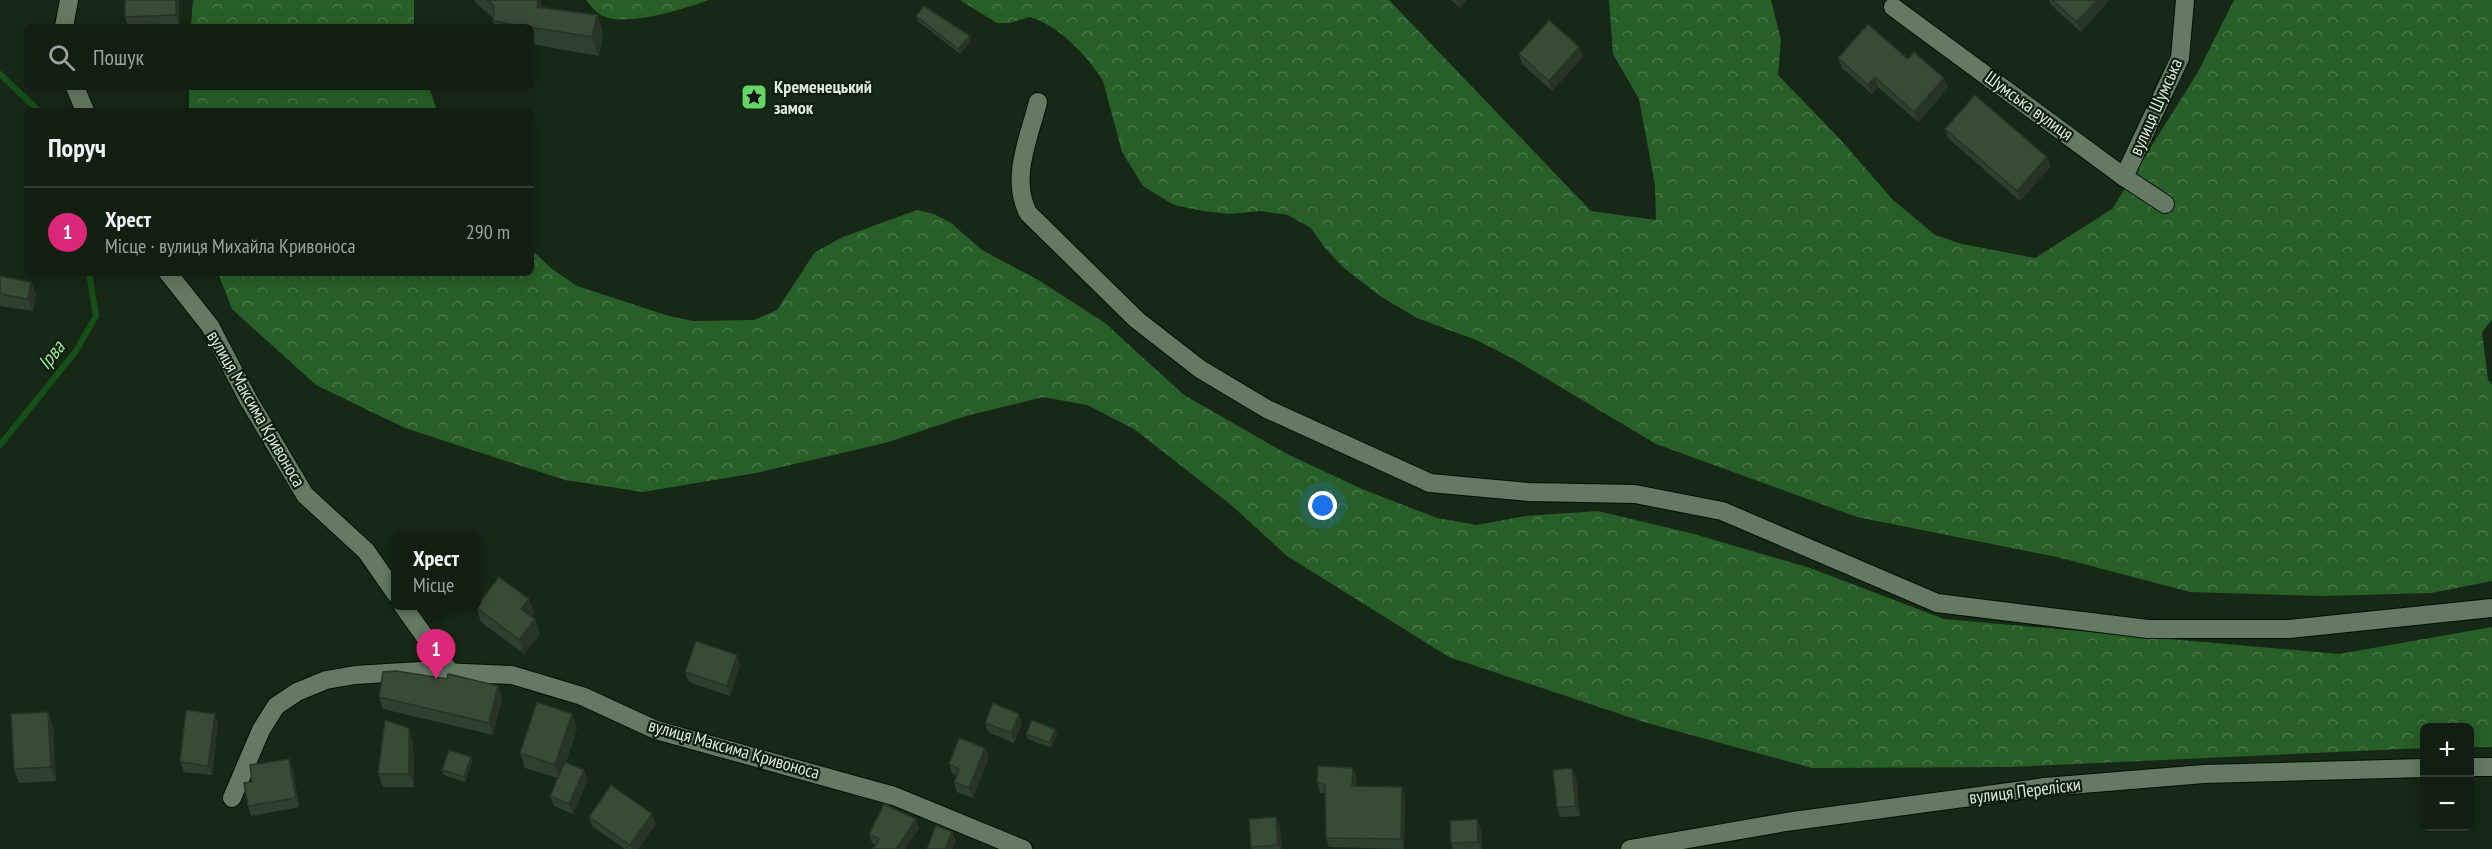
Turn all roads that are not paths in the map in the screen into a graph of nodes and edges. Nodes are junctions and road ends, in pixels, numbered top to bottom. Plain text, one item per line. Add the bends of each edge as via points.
1 (69, 0) edge
2 (2185, 0) edge
3 (1893, 7) dead end
4 (65, 24) edge
5 (76, 90) edge
6 (1038, 102) dead end
7 (84, 108) edge
8 (2124, 177) junction
9 (2165, 204) dead end
10 (170, 276) edge
11 (391, 587) edge
12 (2492, 608) edge
13 (406, 610) edge
14 (450, 672) junction
15 (2474, 767) edge
16 (2492, 767) edge
17 (2420, 768) edge
18 (232, 798) dead end
19 (1023, 849) edge
20 (1629, 849) edge

1 - 4 street
2 - 8 street, вулиця Шумська via 2180,58
3 - 8 street, Шумська вулиця
5 - 7 street
6 - 12 street via 1020,176 1023,202 1028,213 1137,320 1200,369 1267,409 1430,483 1528,492 1635,494 1722,511 1936,603 2148,629 2289,629
8 - 9 street, Шумська вулиця
10 - 11 street, вулиця Максима Кривоноса via 210,326 305,495 366,551
13 - 14 street
14 - 18 street, вулиця Максима Кривоноса via 326,680 297,692 276,706 261,730
14 - 19 street, вулиця Максима Кривоноса via 512,675 547,684 656,730 894,796
15 - 16 street
17 - 20 street, вулиця Переліски via 2204,774 2045,787 1786,822

